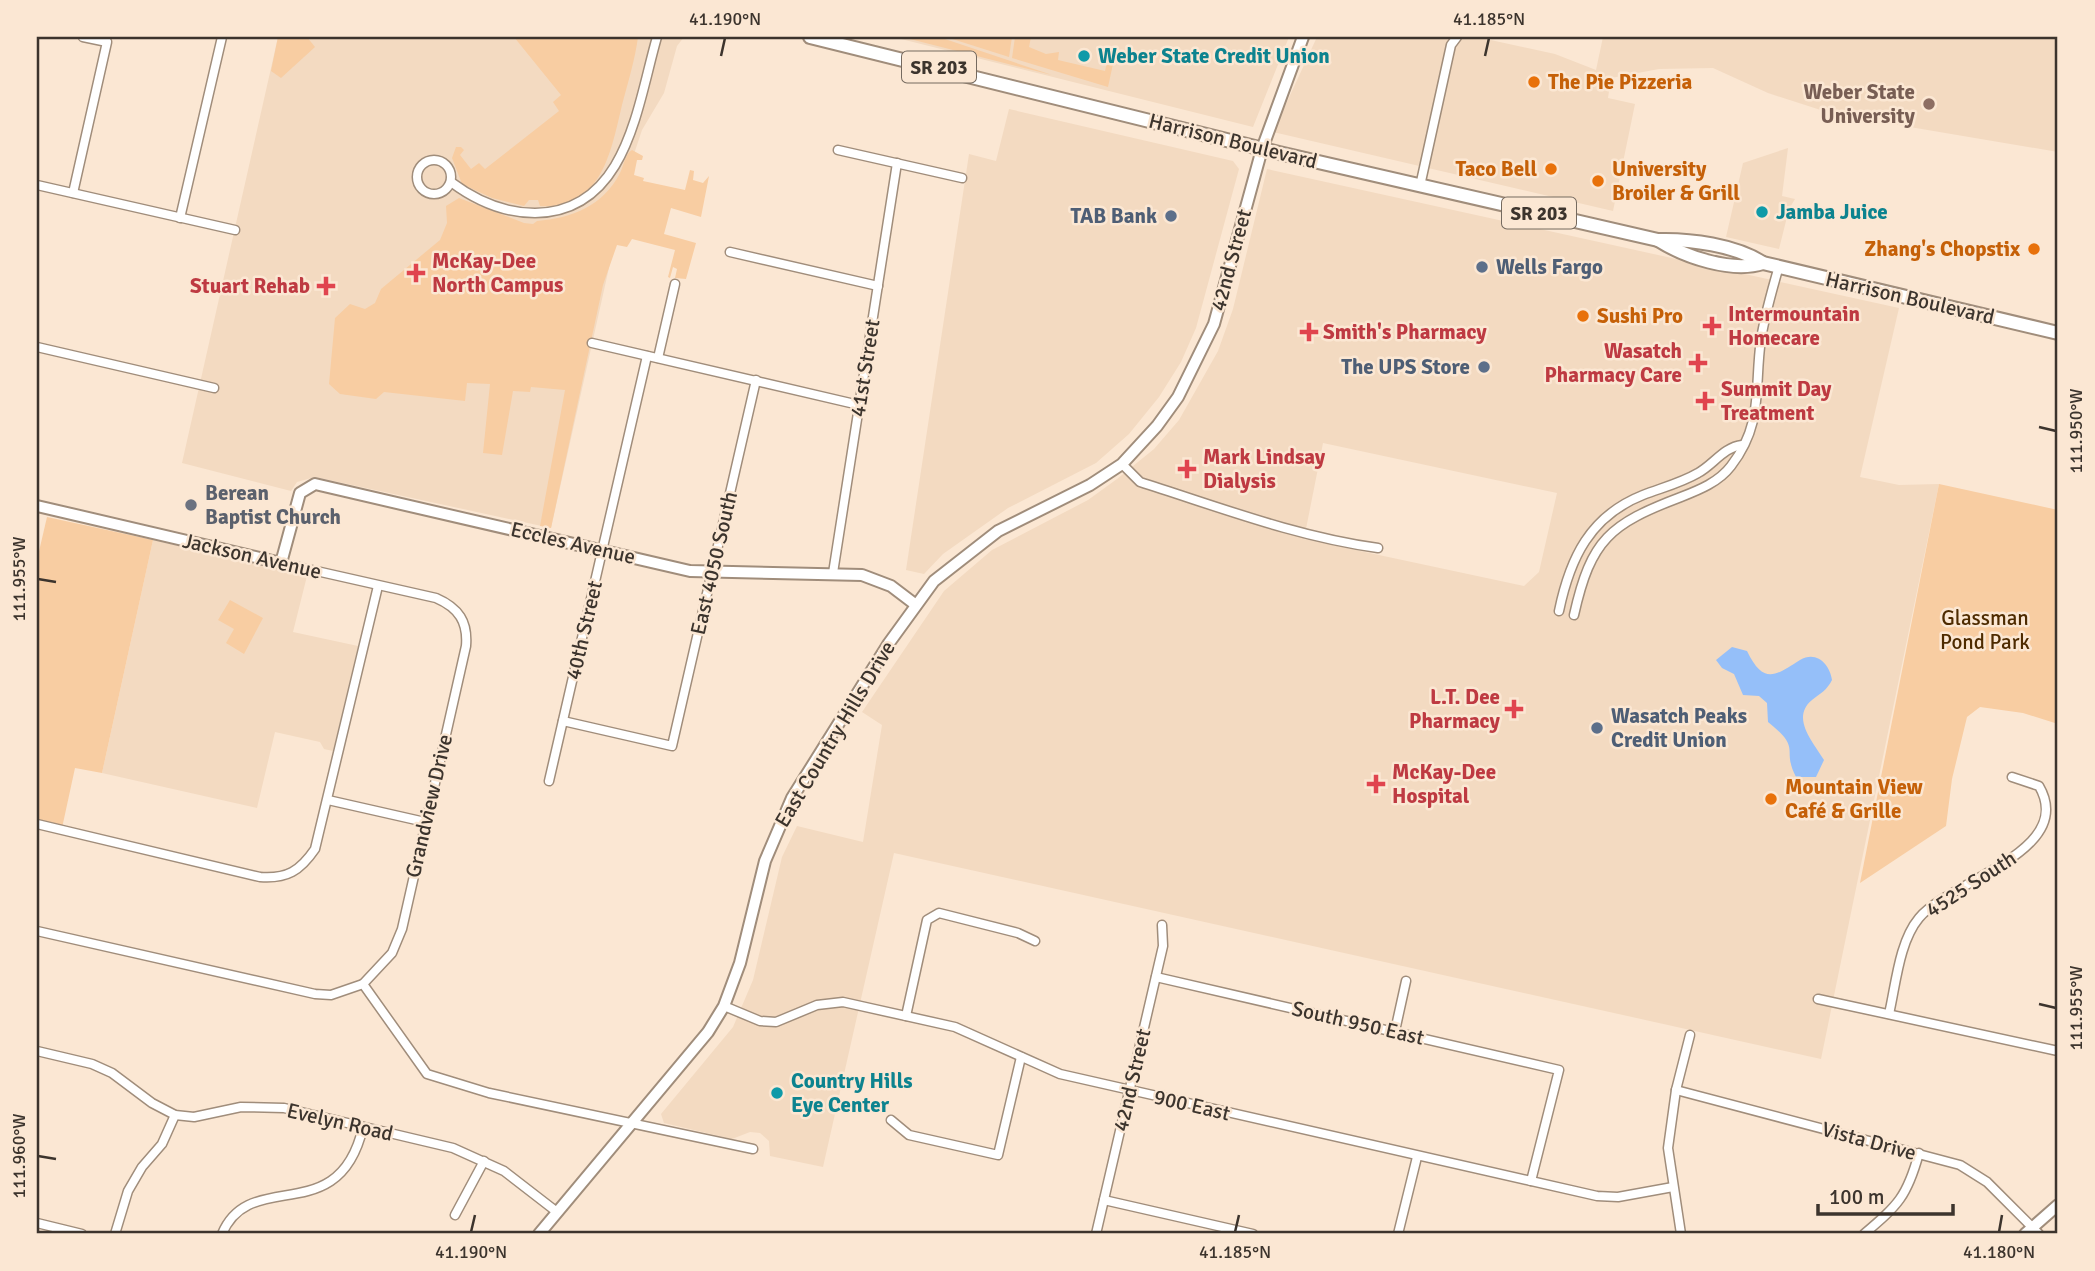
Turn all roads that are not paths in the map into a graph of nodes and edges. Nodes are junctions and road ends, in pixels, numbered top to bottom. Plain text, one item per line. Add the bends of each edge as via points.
1 (83, 37) edge
2 (222, 37) edge
3 (657, 37) edge
4 (810, 37) edge
5 (1303, 37) edge
6 (1457, 37) edge
7 (1262, 149) junction
8 (838, 150) dead end
9 (897, 163) junction
10 (961, 178) dead end
11 (451, 183) junction
12 (37, 185) edge
13 (1420, 186) junction
14 (73, 193) junction
15 (180, 218) junction
16 (235, 230) dead end
17 (730, 252) dead end
18 (1779, 266) junction
19 (675, 284) dead end
20 (878, 286) junction
21 (2058, 333) edge
22 (593, 344) dead end
23 (37, 347) edge
24 (647, 356) junction
25 (658, 358) junction
26 (756, 380) junction
27 (214, 388) dead end
28 (859, 405) junction
29 (1742, 445) junction
30 (1122, 464) junction
31 (37, 506) edge
32 (1378, 548) dead end
33 (602, 550) junction
34 (281, 563) junction
35 (833, 573) junction
36 (712, 574) junction
37 (378, 586) junction
38 (916, 606) junction
39 (1559, 611) dead end
40 (1574, 615) dead end
41 (462, 617) joint
42 (563, 721) junction
43 (2012, 777) dead end
44 (549, 781) dead end
45 (328, 800) junction
46 (425, 822) junction
47 (37, 824) edge
48 (1162, 925) dead end
49 (37, 931) edge
50 (1035, 941) dead end
51 (1156, 977) junction
52 (1406, 981) dead end
53 (363, 984) junction
54 (1818, 999) dead end
55 (724, 1006) junction
56 (1889, 1014) junction
57 (906, 1016) junction
58 (1395, 1031) junction
59 (1689, 1035) dead end
60 (37, 1051) edge
61 (2058, 1051) edge
62 (1021, 1057) junction
63 (1130, 1090) junction
64 (1676, 1090) junction
65 (175, 1115) junction
66 (891, 1120) dead end
67 (631, 1123) junction
68 (363, 1127) junction
69 (753, 1149) dead end
70 (1919, 1153) junction
71 (1417, 1157) junction
72 (484, 1161) junction
73 (1531, 1181) junction
74 (1673, 1187) junction
75 (1104, 1200) junction
76 (2058, 1205) edge
77 (557, 1212) junction
78 (455, 1215) dead end
79 (37, 1223) edge
80 (2032, 1232) edge
81 (82, 1234) edge
82 (116, 1234) edge
83 (222, 1234) edge
84 (539, 1234) edge
85 (1096, 1234) edge
86 (1253, 1234) edge
87 (1398, 1234) edge
88 (1681, 1234) edge
89 (1864, 1234) edge

1 - 14 street via 107,42
2 - 15 street
3 - 11 street via 614,171 585,201 542,213 500,208
4 - 7 main road, Harrison Boulevard / SR 203
5 - 7 main road, 42nd Street
6 - 13 street via 1451,45
7 - 13 main road, Harrison Boulevard / SR 203
7 - 30 main road, 42nd Street via 1214,324 1178,397
8 - 9 street
9 - 10 street
9 - 20 street, 41st Street
11 - 11 street via 449,168 442,161 431,160 419,170 417,180 427,193 444,192
12 - 14 street
13 - 18 main road, Harrison Boulevard / SR 203 via 1658,240 1677,252 1747,268 1763,262
14 - 15 street
15 - 16 street
17 - 20 street
18 - 21 main road, Harrison Boulevard / SR 203
18 - 29 street via 1761,340 1758,406
19 - 25 street
20 - 28 street, 41st Street
22 - 24 street
23 - 27 street
24 - 25 street
24 - 33 street, 40th Street
25 - 26 street
26 - 28 street
26 - 36 street, East 4050 South
28 - 35 street, 41st Street
29 - 39 street via 1697,474 1633,499 1601,520 1574,557
29 - 40 street via 1718,478 1640,513 1605,539 1585,571
30 - 32 street via 1140,482 1310,536
30 - 38 main road, East Country Hills Drive via 998,531 934,580
31 - 34 main road, Jackson Avenue
33 - 34 main road, Eccles Avenue via 315,484 300,492
33 - 36 main road, Eccles Avenue
33 - 42 street, 40th Street
34 - 37 street, Jackson Avenue
35 - 36 main road, Eccles Avenue
35 - 38 main road, Eccles Avenue via 851,572 875,579
36 - 42 street, East 4050 South via 672,746
37 - 41 street, Jackson Avenue via 436,598
37 - 45 street
38 - 55 main road, East Country Hills Drive via 806,776 775,834
41 - 46 street, Grandview Drive via 466,646
42 - 44 street, 40th Street
43 - 56 street, 4525 South via 2039,786 2047,800 2037,836 2022,852 1937,903 1919,919 1905,948
45 - 46 street
45 - 47 street via 315,849 295,873 284,876 260,877
46 - 53 street, Grandview Drive via 397,942 384,964
48 - 51 street, 42nd Street
49 - 53 street via 315,995 346,992
50 - 57 street via 939,913 931,915
51 - 58 street, South 950 East
51 - 63 street, 42nd Street
52 - 58 street
53 - 67 street via 427,1074 489,1093
54 - 56 street
55 - 57 street, 900 East via 776,1022 817,1005 843,1002
55 - 67 main road, East Country Hills Drive via 677,1071
56 - 61 street
57 - 62 street, 900 East via 955,1027
58 - 73 street, South 950 East via 1559,1070
59 - 64 street
60 - 65 street via 112,1073
62 - 63 street, 900 East via 1060,1074
62 - 66 street via 998,1155 909,1135
63 - 71 street, 900 East
63 - 75 street, 42nd Street
64 - 70 street, Vista Drive
64 - 74 street via 1668,1148
65 - 68 street, Evelyn Road via 194,1117 242,1107 284,1108
65 - 82 street via 162,1144 128,1191
67 - 69 street
67 - 77 main road, East Country Hills Drive
68 - 72 street, Evelyn Road via 453,1148
68 - 83 street via 353,1160 335,1180 246,1206
70 - 80 street, Vista Drive via 1960,1165 1987,1182
70 - 89 street via 1910,1186 1895,1208
71 - 73 street, 900 East
71 - 87 street
72 - 77 street, Evelyn Road via 529,1187
72 - 78 street
73 - 74 street, 900 East via 1618,1197
74 - 88 street
75 - 85 street, 42nd Street
75 - 86 street
76 - 80 main road
77 - 84 main road, East Country Hills Drive
79 - 81 street

